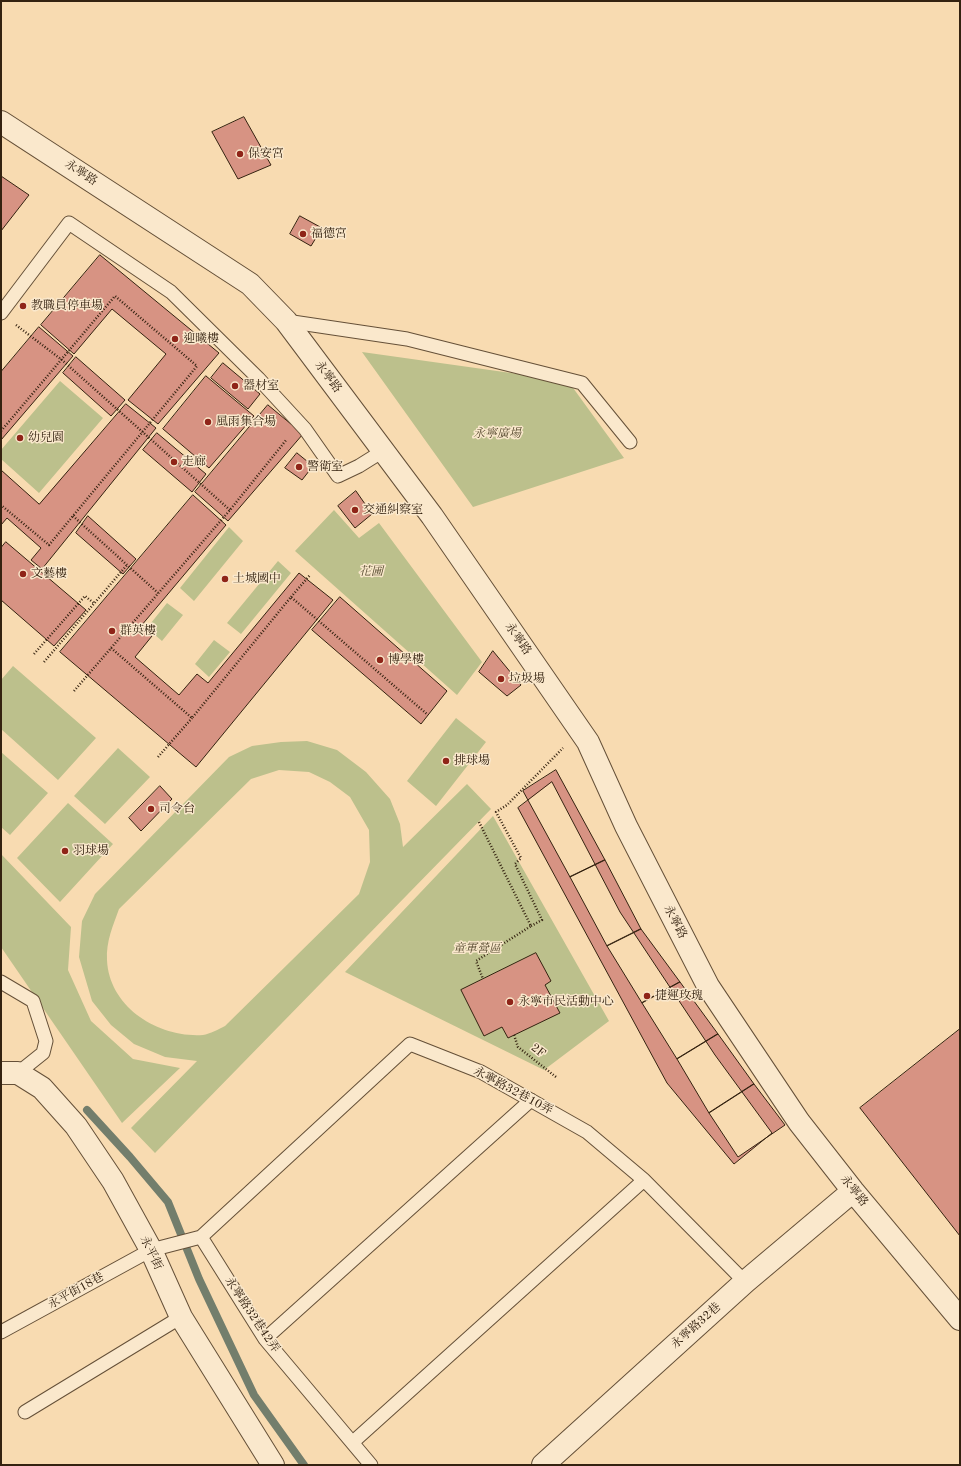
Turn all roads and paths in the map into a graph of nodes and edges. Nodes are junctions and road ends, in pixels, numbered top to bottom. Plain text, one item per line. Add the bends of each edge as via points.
1 (1, 122) edge
2 (1, 313) edge
3 (286, 321) junction
4 (14, 323) dead end
5 (62, 360) junction
6 (1, 431) edge
7 (143, 432) junction
8 (288, 437) dead end
9 (630, 442) dead end
10 (383, 451) junction
11 (1, 504) edge
12 (230, 510) junction
13 (73, 516) junction
14 (127, 565) junction
15 (310, 575) dead end
16 (158, 593) junction
17 (291, 597) junction
18 (94, 604) junction
19 (111, 648) junction
20 (34, 654) dead end
21 (44, 662) dead end
22 (74, 691) dead end
23 (428, 715) dead end
24 (192, 718) junction
25 (580, 730) junction
26 (158, 757) dead end
27 (479, 822) dead end
28 (531, 926) junction
29 (483, 979) dead end
30 (1, 982) edge
31 (514, 1035) dead end
32 (9, 1073) edge
33 (556, 1077) dead end
34 (531, 1100) junction
35 (644, 1180) junction
36 (853, 1191) junction
37 (201, 1237) junction
38 (150, 1250) junction
39 (745, 1282) junction
40 (181, 1317) junction
41 (960, 1320) edge
42 (1, 1332) edge
43 (265, 1339) junction
44 (25, 1412) dead end
45 (353, 1442) junction
46 (273, 1465) edge
47 (371, 1465) edge
48 (543, 1465) edge

1 - 3 street, 永寧路 via 250,284
2 - 10 lane via 69,223 171,292 258,378 305,429 338,476
3 - 9 lane via 407,340 582,383
3 - 10 street, 永寧路
4 - 5 path
5 - 6 path
5 - 7 path
5 - 7 path via 115,296 197,366
7 - 12 path
7 - 13 path
8 - 12 path
10 - 25 street, 永寧路 via 432,516
11 - 13 path via 49,545
12 - 16 path
13 - 14 path
14 - 16 path
14 - 18 path
15 - 17 path
16 - 19 path
17 - 23 path
17 - 24 path
18 - 20 path via 85,596
18 - 21 path
19 - 22 path
19 - 24 path
24 - 26 path
25 - 28 path via 507,805 496,812 521,858 515,864 542,920
25 - 36 street, 永寧路 via 708,986 799,1122
27 - 28 path
28 - 29 path via 476,961
30 - 32 lane via 33,1001 46,1041 43,1053
31 - 33 path, 2F via 518,1047
32 - 38 street, 永平街 via 42,1088 76,1126 113,1181
34 - 35 lane, 永寧路32巷10弄 via 588,1132
34 - 37 lane, 永寧路32巷10弄 via 481,1072 410,1044
34 - 43 lane
35 - 39 lane, 永寧路32巷10弄
35 - 45 lane
36 - 39 street, 永寧路32巷
36 - 41 street, 永寧路
37 - 38 lane
37 - 43 lane, 永寧路32巷42弄
38 - 40 street, 永平街
38 - 42 lane, 永平街18巷
39 - 48 street, 永寧路32巷
40 - 44 lane
40 - 46 street, 永平街
43 - 45 lane, 永寧路32巷42弄
45 - 47 lane, 永寧路32巷42弄

